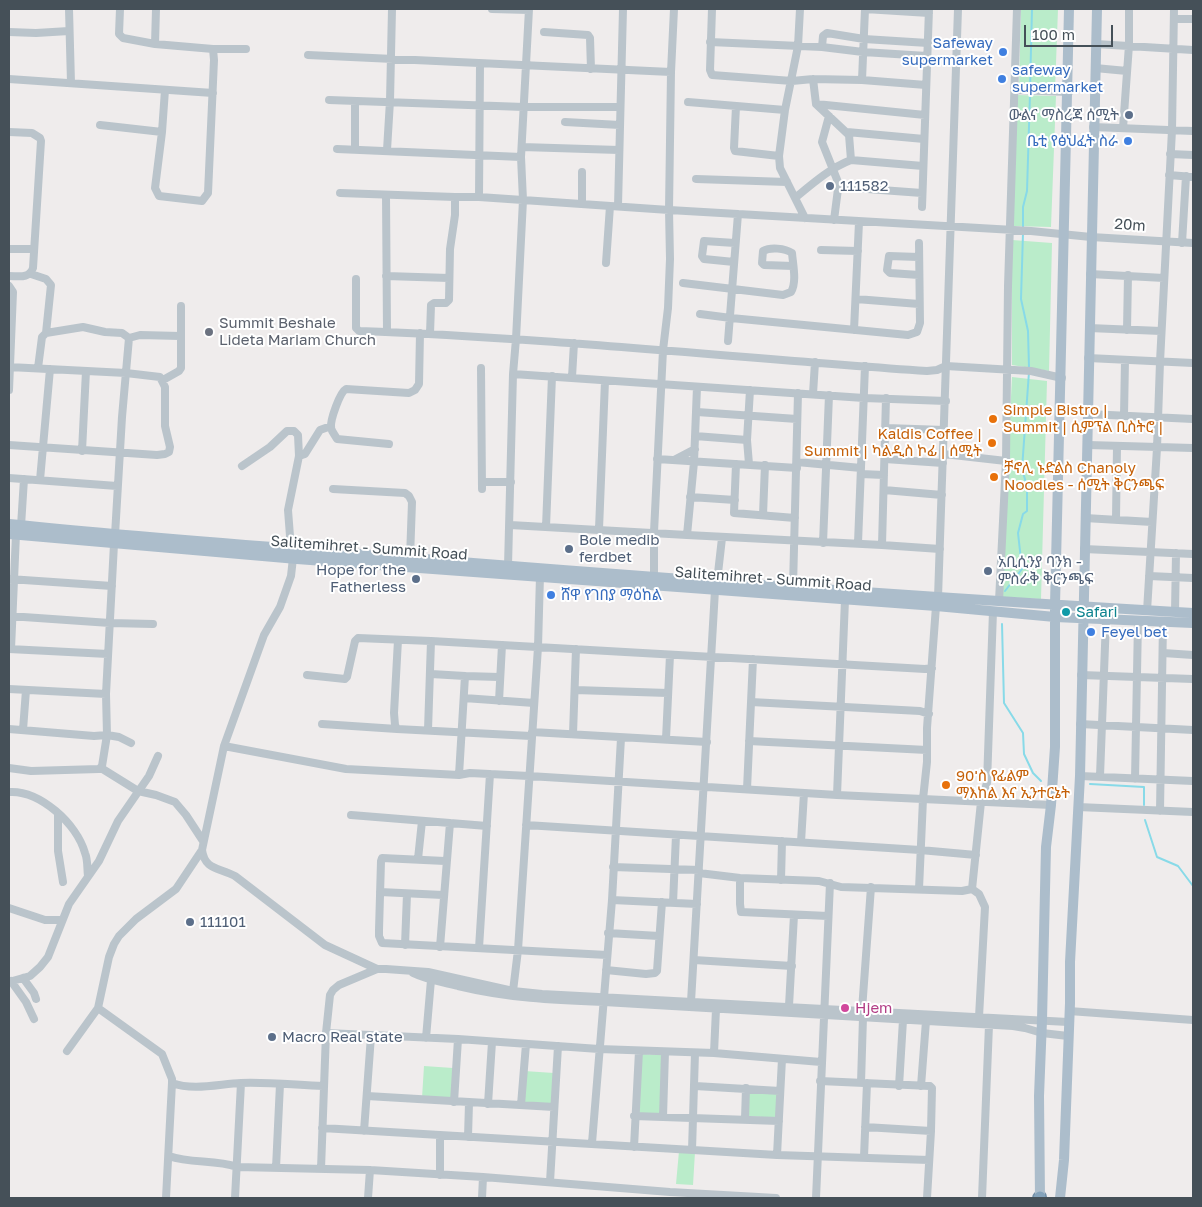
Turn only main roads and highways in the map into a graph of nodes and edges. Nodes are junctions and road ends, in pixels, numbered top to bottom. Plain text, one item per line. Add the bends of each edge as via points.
1 (1069, 9) edge
2 (1097, 9) edge
3 (9, 524) edge
4 (15, 531) edge
5 (295, 554) junction
6 (654, 582) junction
7 (716, 586) junction
8 (941, 601) junction
9 (1055, 605) junction
10 (1082, 607) junction
11 (1193, 613) edge
12 (1055, 617) junction
13 (1082, 618) junction
14 (1193, 623) edge
15 (1040, 1198) edge
16 (1060, 1198) edge

1 - 9 main road
2 - 10 main road
3 - 4 main road
4 - 5 main road, Salitemihret - Summit Road
5 - 6 main road, Salitemihret - Summit Road via 540,576
5 - 6 main road via 410,558
6 - 7 main road, Salitemihret - Summit Road
7 - 8 main road via 793,587
7 - 8 main road, Salitemihret - Summit Road via 845,600
8 - 9 main road, Salitemihret - Summit Road
8 - 12 main road, Salitemihret - Summit Road via 993,611
9 - 10 main road, Salitemihret - Summit Road
9 - 12 main road
10 - 11 main road, Salitemihret - Summit Road
10 - 13 main road
12 - 13 main road
12 - 15 main road via 1055,747 1046,847 1039,1104
13 - 14 main road
13 - 16 main road via 1080,776

